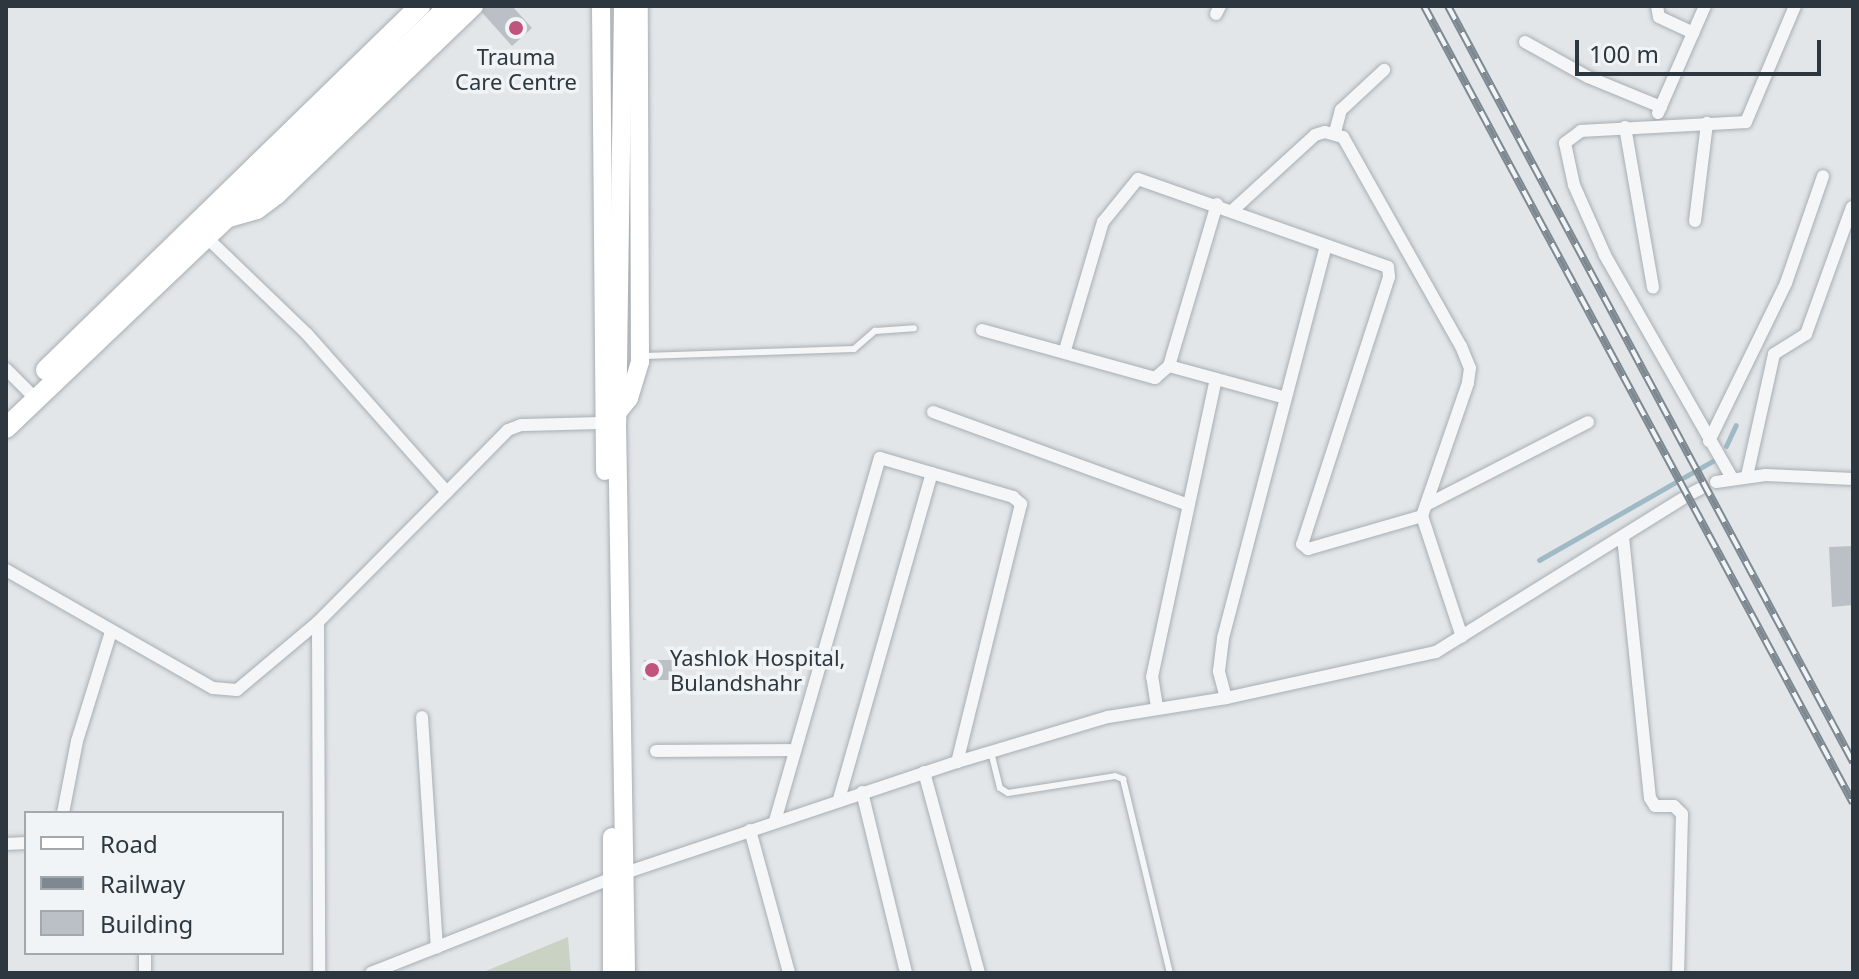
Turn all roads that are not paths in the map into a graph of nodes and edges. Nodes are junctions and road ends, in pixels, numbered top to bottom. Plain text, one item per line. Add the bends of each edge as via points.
1 (420, 6) edge
2 (449, 6) edge
3 (474, 6) edge
4 (601, 6) edge
5 (623, 6) edge
6 (639, 6) edge
7 (1657, 6) edge
8 (1705, 6) edge
9 (1795, 6) edge
10 (1693, 33) junction
11 (1525, 42) dead end
12 (1384, 70) dead end
13 (1661, 107) junction
14 (1654, 123) junction
15 (1707, 123) junction
16 (1625, 127) junction
17 (1335, 132) junction
18 (1823, 176) dead end
19 (1217, 204) junction
20 (1852, 207) edge
21 (1233, 210) junction
22 (222, 220) junction
23 (1695, 221) dead end
24 (198, 229) junction
25 (1326, 246) junction
26 (1653, 288) dead end
27 (914, 328) dead end
28 (982, 330) dead end
29 (1065, 350) junction
30 (640, 356) junction
31 (1169, 366) junction
32 (6, 369) edge
33 (1216, 379) junction
34 (32, 394) junction
35 (1282, 397) junction
36 (6, 410) edge
37 (933, 412) dead end
38 (613, 413) junction
39 (1588, 422) dead end
40 (6, 428) edge
41 (1709, 441) junction
42 (932, 473) junction
43 (1747, 476) junction
44 (1732, 478) junction
45 (1853, 479) edge
46 (1716, 482) dead end
47 (447, 492) junction
48 (1691, 494) dead end
49 (1189, 505) junction
50 (1424, 510) junction
51 (1623, 537) junction
52 (6, 570) edge
53 (318, 622) junction
54 (111, 632) junction
55 (1462, 637) junction
56 (1226, 698) junction
57 (1157, 707) junction
58 (422, 717) dead end
59 (795, 750) junction
60 (656, 751) dead end
61 (991, 752) junction
62 (957, 762) junction
63 (924, 772) junction
64 (862, 792) junction
65 (839, 799) junction
66 (63, 811) edge
67 (775, 821) junction
68 (750, 830) junction
69 (618, 876) junction
70 (437, 948) junction
71 (319, 973) edge
72 (371, 973) edge
73 (612, 973) edge
74 (626, 973) edge
75 (789, 973) edge
76 (906, 973) edge
77 (979, 973) edge
78 (1170, 973) edge
79 (1678, 973) edge

1 - 24 main road
2 - 22 main road
3 - 22 street via 277,195 257,210
4 - 38 street
5 - 38 street
6 - 30 street
7 - 10 street via 1659,17
8 - 10 street
9 - 15 street via 1751,118
10 - 13 street
11 - 13 street via 1588,77
12 - 17 street via 1341,110
13 - 14 street
14 - 15 street
14 - 16 street
15 - 23 street
16 - 26 street
16 - 41 street via 1573,133 1565,143 1568,162 1605,255
17 - 21 street via 1315,135
17 - 50 street via 1351,146 1470,368
18 - 41 street via 1786,283
19 - 21 street
19 - 29 street via 1149,178 1134,181 1103,222
19 - 31 street
20 - 43 street via 1806,334 1774,354
21 - 25 street
22 - 24 main road
24 - 34 main road
24 - 47 street via 307,334
25 - 35 street
25 - 50 street via 1390,272 1302,544 1308,549
27 - 30 lane via 875,331 854,349
28 - 29 street
29 - 31 street via 1155,378
30 - 38 street via 633,389
31 - 33 street
32 - 34 street
33 - 35 street
33 - 49 street
34 - 36 main road
34 - 40 main road
35 - 56 street via 1220,654
37 - 49 street
38 - 47 street via 508,430
38 - 69 street
39 - 50 street
41 - 44 street
42 - 59 street via 883,457 876,463
42 - 62 street via 1013,497 1022,510
42 - 65 street
43 - 44 street
43 - 45 street
44 - 46 street
47 - 53 street
48 - 51 street
49 - 57 street via 1152,682
50 - 55 street
51 - 55 street
51 - 79 street via 1650,798 1655,806 1674,806 1682,814
52 - 54 street
53 - 54 street via 247,685 225,692
53 - 71 street
54 - 66 street via 77,741
55 - 56 street via 1406,662
56 - 57 street
57 - 61 street
58 - 70 street
59 - 60 street
59 - 67 street
61 - 62 street
61 - 78 lane via 1000,788 1008,793 1123,779
62 - 63 street
63 - 64 street
63 - 77 street
64 - 65 street
64 - 76 street
65 - 67 street
67 - 68 street
68 - 69 street
68 - 75 street
69 - 70 street
69 - 73 street
69 - 74 street
70 - 72 street

